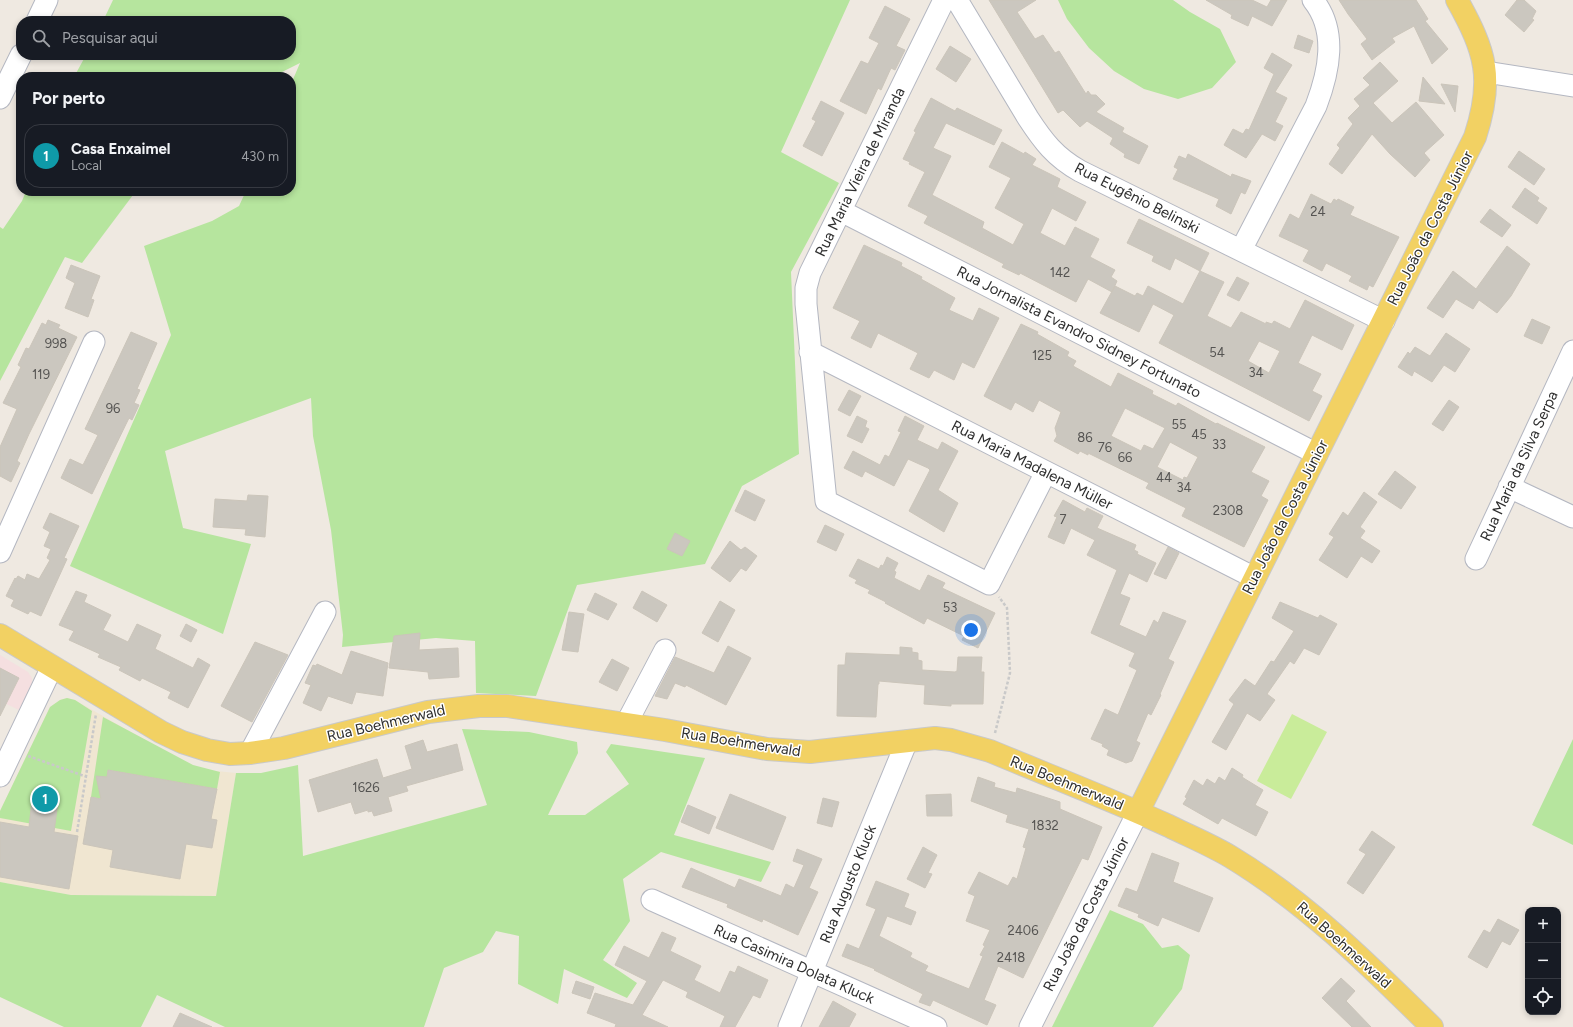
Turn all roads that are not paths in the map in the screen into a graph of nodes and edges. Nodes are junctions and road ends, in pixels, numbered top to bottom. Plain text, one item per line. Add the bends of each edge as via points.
1 (47, 0) edge
2 (944, 0) edge
3 (957, 0) edge
4 (1313, 0) edge
5 (1457, 0) edge
6 (39, 16) edge
7 (19, 60) edge
8 (1486, 72) junction
9 (1573, 86) edge
10 (0, 98) edge
11 (841, 211) junction
12 (1241, 250) junction
13 (1384, 321) junction
14 (94, 342) dead end
15 (1573, 350) edge
16 (810, 352) junction
17 (1317, 454) junction
18 (1046, 472) junction
19 (1509, 487) junction
20 (1573, 517) edge
21 (0, 552) edge
22 (1476, 559) dead end
23 (1255, 578) junction
24 (325, 612) dead end
25 (0, 635) edge
26 (665, 650) dead end
27 (52, 667) junction
28 (626, 724) junction
29 (907, 740) junction
30 (250, 753) junction
31 (0, 776) edge
32 (1138, 812) junction
33 (652, 900) dead end
34 (812, 971) junction
35 (789, 1027) edge
36 (936, 1027) edge
37 (1030, 1027) edge
38 (1432, 1027) edge

1 - 6 street
2 - 11 street, Rua Maria Vieira de Miranda
3 - 12 street, Rua Eugênio Belinski via 1038,134 1058,157 1080,171
4 - 12 street via 1321,10 1328,30 1330,47 1324,84 1316,106
5 - 8 main road, Rua João da Costa Júnior via 1477,39
7 - 10 street
8 - 9 street
8 - 13 main road, Rua João da Costa Júnior via 1486,94 1475,137
11 - 16 street, Rua Maria Vieira de Miranda via 810,273 806,288
11 - 17 street, Rua Jornalista Evandro Sidney Fortunato
12 - 13 street, Rua Eugênio Belinski
13 - 17 main road, Rua João da Costa Júnior
14 - 21 street
15 - 19 street, Rua Maria da Silva Serpa
16 - 18 street, Rua Maria Madalena Müller
16 - 18 street, Rua Maria Vieira de Miranda via 826,501 989,584
17 - 23 main road, Rua João da Costa Júnior
18 - 23 street, Rua Maria Madalena Müller
19 - 20 street
19 - 22 street, Rua Maria da Silva Serpa
23 - 32 main road, Rua João da Costa Júnior
24 - 30 street
25 - 27 main road, Rua Boehmerwald
26 - 28 street
27 - 30 main road, Rua Boehmerwald via 182,742 230,754
27 - 31 street
28 - 29 main road, Rua Boehmerwald via 767,749 810,752
28 - 30 main road, Rua Boehmerwald via 508,706 450,708 284,748
29 - 32 main road, Rua Boehmerwald via 951,740 990,751
29 - 34 street, Rua Augusto Kluck
32 - 37 street, Rua João da Costa Júnior
32 - 38 main road, Rua Boehmerwald via 1230,856 1280,890 1348,945
33 - 34 street, Rua Casimira Dolata Kluck
34 - 35 street, Rua Augusto Kluck
34 - 36 street, Rua Casimira Dolata Kluck

